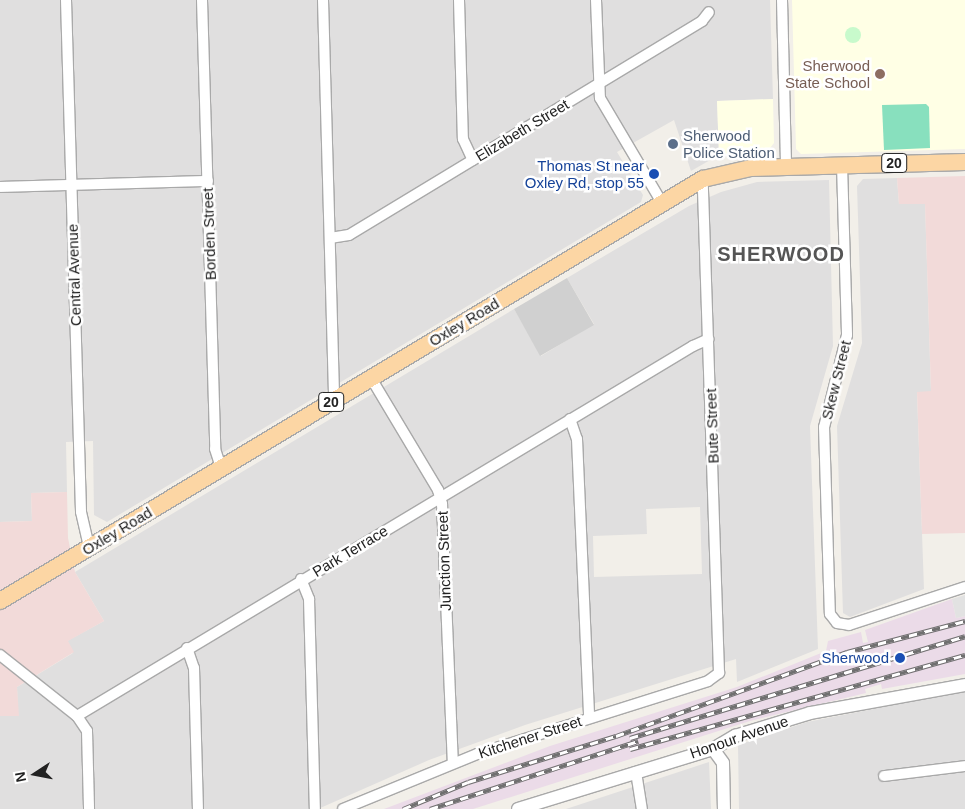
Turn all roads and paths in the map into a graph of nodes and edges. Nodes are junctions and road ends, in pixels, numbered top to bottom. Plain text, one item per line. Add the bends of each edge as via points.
1 (66, 0) edge
2 (202, 0) edge
3 (323, 0) edge
4 (460, 0) edge
5 (596, 0) edge
6 (782, 0) edge
7 (709, 12) dead end
8 (598, 83) junction
9 (473, 160) junction
10 (965, 162) edge
11 (842, 165) junction
12 (786, 167) junction
13 (703, 180) junction
14 (208, 181) junction
15 (72, 185) junction
16 (0, 187) edge
17 (662, 203) junction
18 (330, 238) junction
19 (709, 339) junction
20 (371, 378) junction
21 (334, 400) junction
22 (570, 419) junction
23 (221, 468) junction
24 (440, 497) junction
25 (88, 548) junction
26 (302, 580) junction
27 (965, 587) edge
28 (0, 601) edge
29 (187, 648) junction
30 (0, 654) edge
31 (719, 673) joint
32 (965, 685) edge
33 (77, 716) junction
34 (589, 718) junction
35 (713, 749) junction
36 (453, 764) junction
37 (965, 766) edge
38 (636, 772) junction
39 (884, 776) dead end
40 (89, 809) edge
41 (198, 809) edge
42 (315, 809) edge
43 (343, 809) edge
44 (518, 809) edge
45 (642, 809) edge
46 (724, 809) edge

1 - 15 street, Central Avenue
2 - 14 street, Borden Street
3 - 18 street
4 - 9 street via 463,139
5 - 8 street
6 - 12 street
7 - 8 street, Elizabeth Street via 702,21
8 - 9 street, Elizabeth Street
8 - 17 street via 606,110
9 - 18 street, Elizabeth Street via 349,235
10 - 11 main road, Oxley Road / 20
11 - 12 main road, Oxley Road / 20
11 - 27 street, Skew Street via 847,341 824,427 830,611 837,623 853,624
12 - 13 main road, Oxley Road / 20 via 736,170
13 - 17 main road, Oxley Road / 20
13 - 19 street, Bute Street
14 - 15 street
14 - 23 street, Borden Street via 215,449
15 - 16 street
15 - 25 street, Central Avenue via 81,512
17 - 20 main road, Oxley Road / 20
18 - 21 street
19 - 22 street, Park Terrace
19 - 31 street, Bute Street
20 - 21 main road, Oxley Road / 20
20 - 24 street, Junction Street
21 - 23 main road, Oxley Road / 20
22 - 24 street, Park Terrace
22 - 34 street via 577,439
23 - 25 main road, Oxley Road / 20
24 - 26 street, Park Terrace
24 - 36 street, Junction Street
25 - 28 main road, Oxley Road / 20
26 - 29 street, Park Terrace
26 - 42 street via 309,599
29 - 33 street, Park Terrace
29 - 41 street via 194,668
30 - 33 street
31 - 34 street, Kitchener Street via 708,681
32 - 35 street, Honour Avenue via 810,713 735,736
33 - 40 street via 87,731
34 - 36 street, Kitchener Street
35 - 38 street, Honour Avenue
35 - 46 street via 723,763
36 - 43 street, Kitchener Street
37 - 39 street
38 - 44 street, Honour Avenue
38 - 45 street

